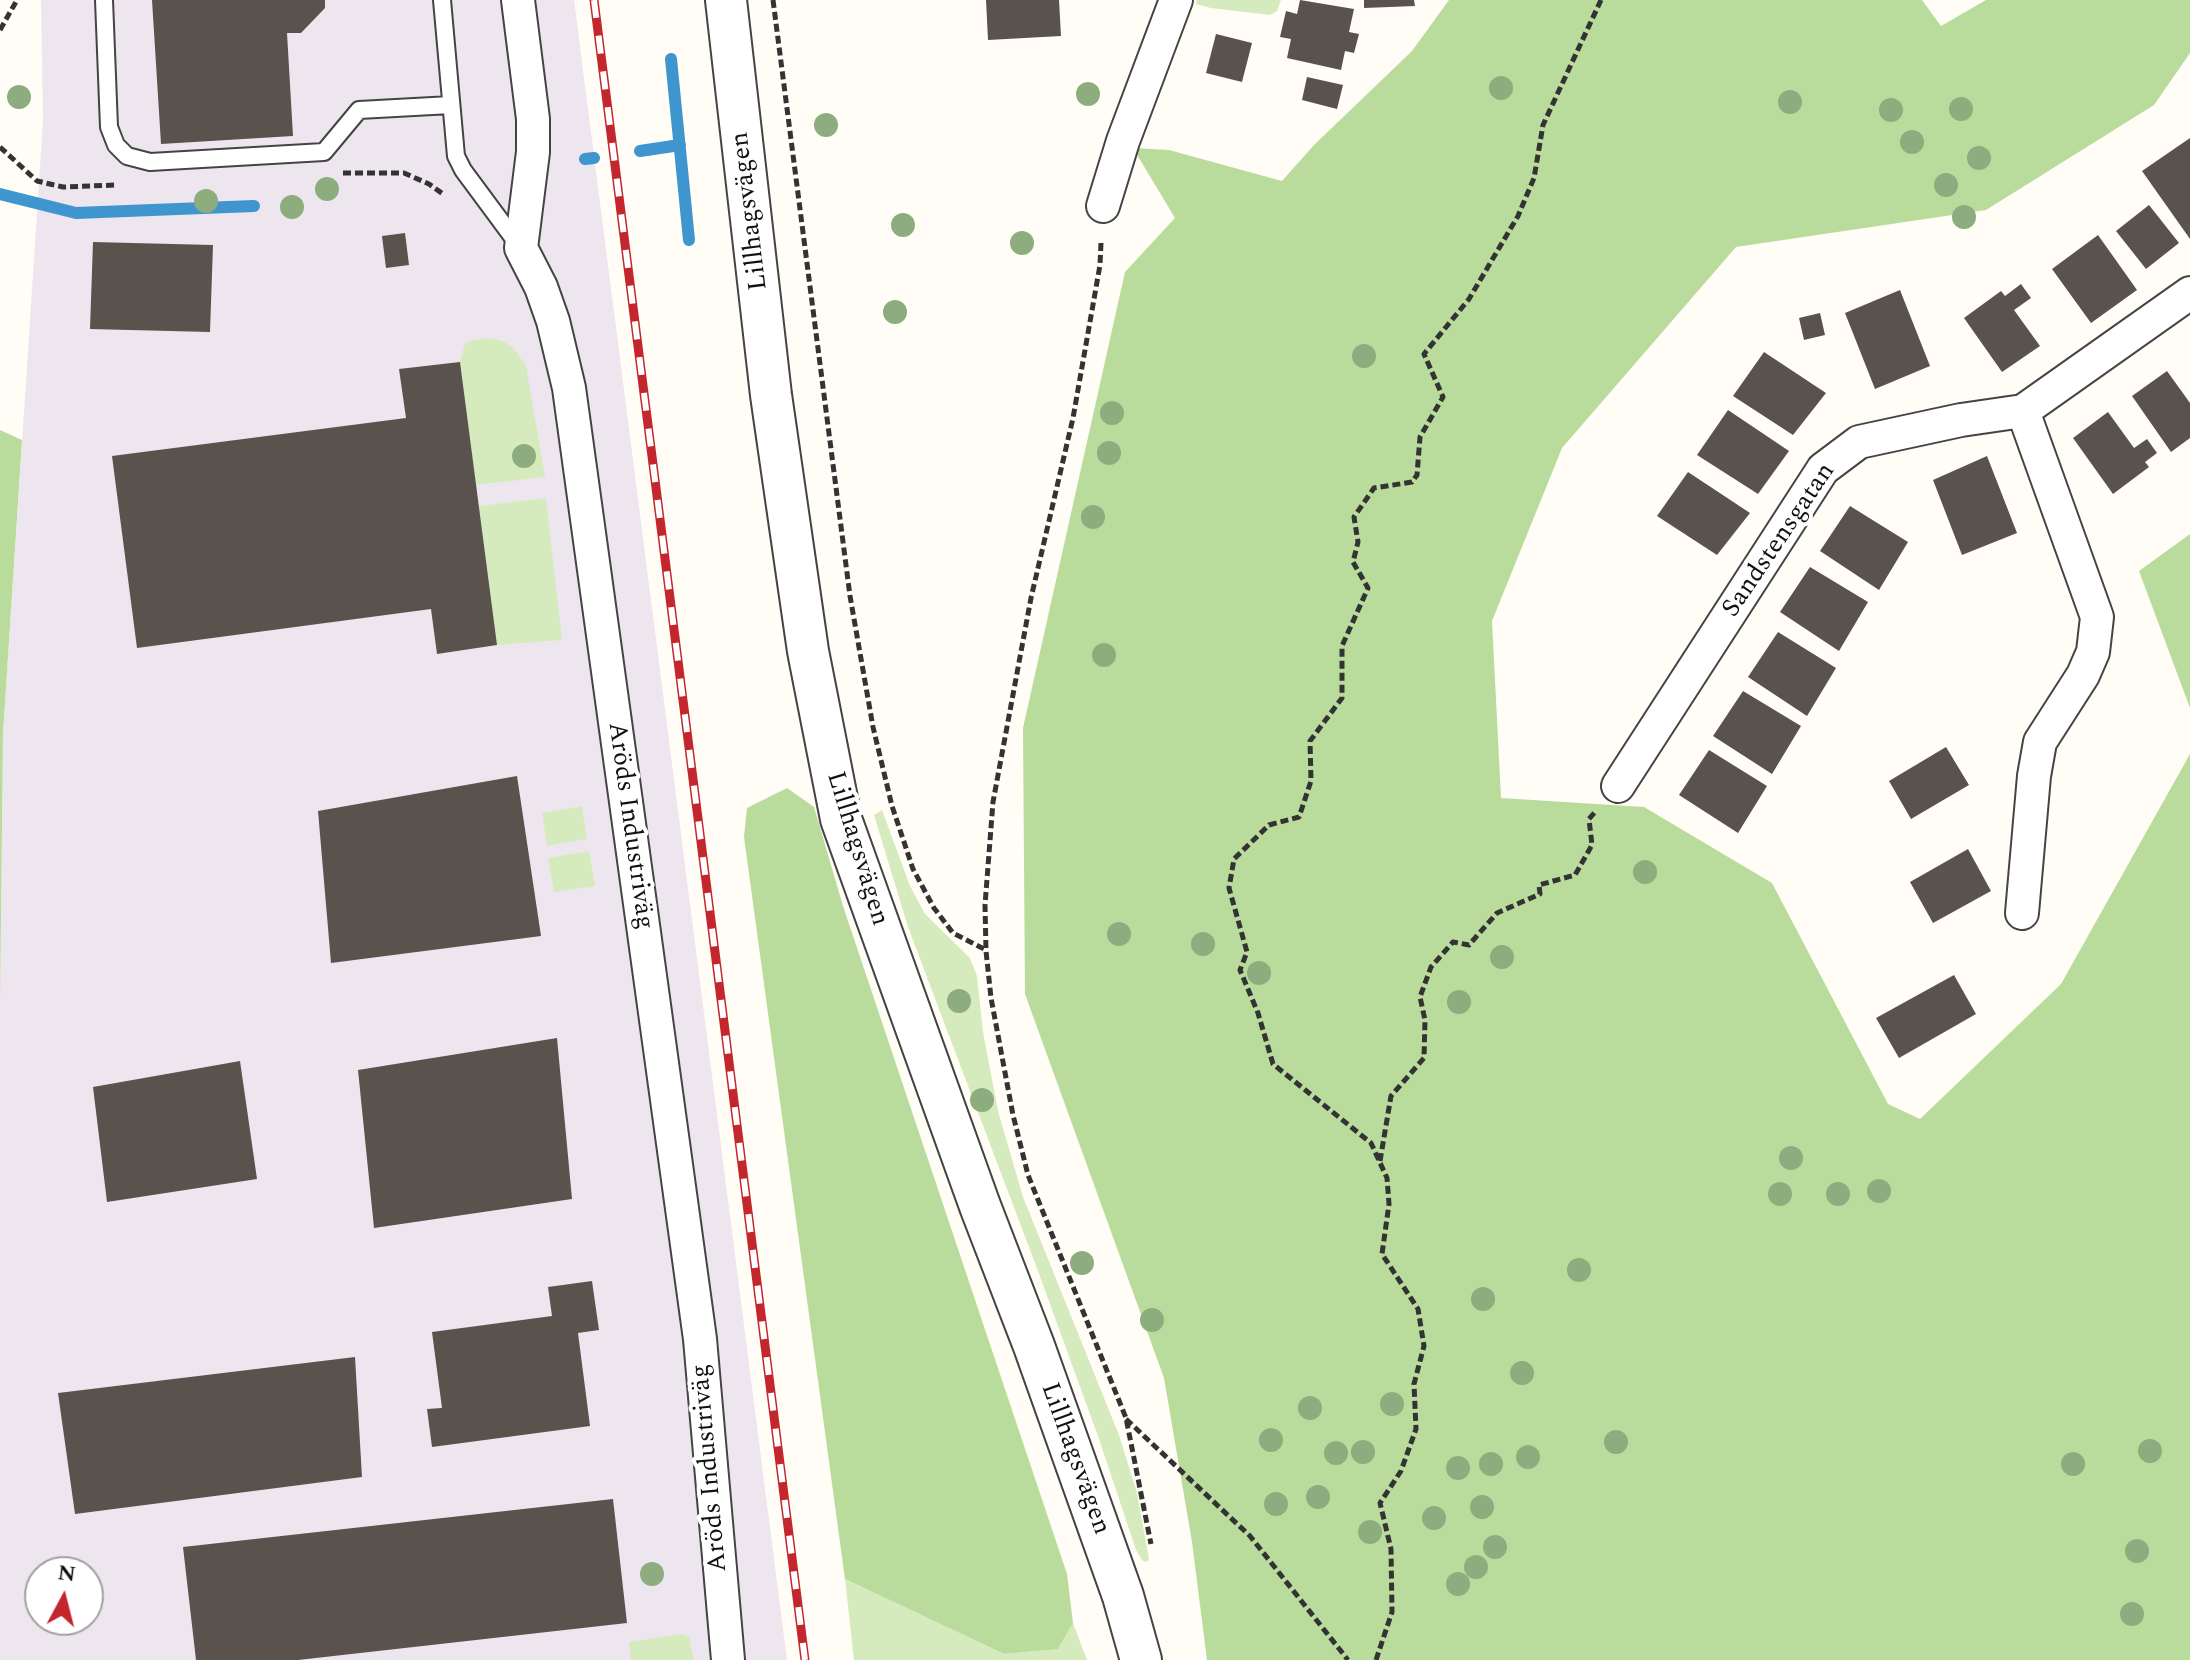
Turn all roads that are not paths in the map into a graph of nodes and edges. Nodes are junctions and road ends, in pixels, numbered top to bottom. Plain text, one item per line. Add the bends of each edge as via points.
1 (104, 0) edge
2 (442, 0) edge
3 (518, 0) edge
4 (726, 0) edge
5 (1176, 0) edge
6 (451, 105) junction
7 (1103, 206) road end
8 (521, 248) junction
9 (2190, 293) edge
10 (2023, 411) junction
11 (1618, 786) road end
12 (2022, 913) dead end
13 (728, 1660) edge
14 (1141, 1660) edge

1 - 6 lane via 109,127 127,156 150,162 324,152 359,110
2 - 6 lane
3 - 8 street via 533,119
4 - 14 street, Lillhagsvägen via 773,410 808,651 841,819 1034,1346
5 - 7 street
6 - 8 lane via 456,156
8 - 13 street, Aröds Industriväg via 553,321 569,388 700,1339
9 - 10 street, Sandstensgatan
10 - 11 street, Sandstensgatan via 1859,442 1823,469
10 - 12 street via 2097,617 2093,652 2083,675 2040,742

